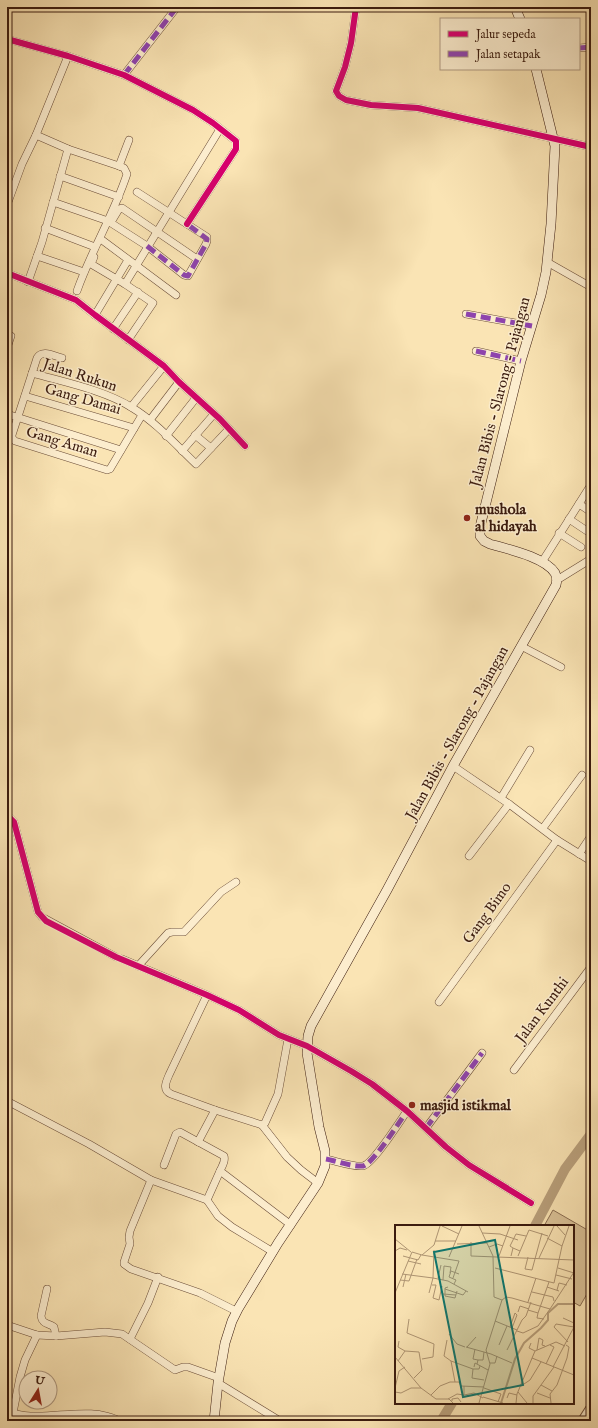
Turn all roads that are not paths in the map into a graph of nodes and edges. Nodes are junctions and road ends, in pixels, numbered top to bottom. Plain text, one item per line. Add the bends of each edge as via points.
1 (177, 7) edge
2 (356, 7) edge
3 (515, 7) edge
4 (520, 18) edge
5 (7, 39) edge
6 (591, 47) edge
7 (580, 48) edge
8 (68, 56) junction
9 (536, 70) edge
10 (124, 75) junction
11 (220, 129) junction
12 (36, 135) junction
13 (553, 138) junction
14 (130, 140) dead end
15 (591, 147) edge
16 (68, 148) junction
17 (119, 166) junction
18 (60, 176) junction
19 (137, 192) dead end
20 (119, 196) junction
21 (52, 202) junction
22 (7, 205) edge
23 (169, 212) junction
24 (109, 222) junction
25 (187, 224) junction
26 (45, 228) junction
27 (157, 231) junction
28 (102, 240) junction
29 (147, 246) junction
30 (95, 247) junction
31 (37, 256) junction
32 (197, 259) junction
33 (128, 260) junction
34 (547, 262) junction
35 (136, 266) junction
36 (84, 272) junction
37 (7, 273) edge
38 (117, 279) junction
39 (28, 282) junction
40 (125, 284) junction
41 (591, 287) edge
42 (77, 290) dead end
43 (138, 292) junction
44 (176, 295) dead end
45 (466, 314) dead end
46 (95, 315) junction
47 (532, 326) junction
48 (113, 329) junction
49 (11, 336) dead end
50 (128, 340) junction
51 (7, 348) edge
52 (476, 351) dead end
53 (62, 358) dead end
54 (521, 361) junction
55 (164, 366) junction
56 (32, 373) junction
57 (179, 382) junction
58 (25, 396) junction
59 (196, 398) junction
60 (131, 407) junction
61 (7, 414) edge
62 (214, 414) junction
63 (142, 415) junction
64 (18, 418) junction
65 (150, 420) junction
66 (134, 428) junction
67 (228, 429) junction
68 (166, 436) junction
69 (195, 436) junction
70 (245, 446) dead end
71 (211, 448) junction
72 (121, 450) junction
73 (182, 451) junction
74 (591, 489) edge
75 (579, 504) junction
76 (591, 512) edge
77 (569, 519) junction
78 (587, 530) dead end
79 (560, 533) junction
80 (581, 547) dead end
81 (591, 559) edge
82 (542, 562) junction
83 (557, 580) junction
84 (521, 646) junction
85 (561, 667) dead end
86 (530, 750) dead end
87 (453, 766) junction
88 (582, 775) dead end
89 (501, 798) junction
90 (509, 804) junction
91 (7, 815) edge
92 (543, 828) junction
93 (591, 836) edge
94 (557, 840) junction
95 (579, 854) junction
96 (470, 856) dead end
97 (591, 861) edge
98 (236, 882) dead end
99 (138, 966) junction
100 (591, 966) edge
101 (207, 995) junction
102 (439, 1002) dead end
103 (288, 1039) junction
104 (307, 1046) junction
105 (482, 1053) dead end
106 (514, 1070) dead end
107 (7, 1101) edge
108 (215, 1110) junction
109 (407, 1111) junction
110 (262, 1125) junction
111 (426, 1128) junction
112 (198, 1142) junction
113 (326, 1158) junction
114 (164, 1165) dead end
115 (220, 1171) junction
116 (151, 1180) junction
117 (318, 1183) junction
118 (207, 1200) junction
119 (531, 1202) dead end
120 (291, 1225) junction
121 (273, 1252) junction
122 (158, 1277) junction
123 (47, 1289) dead end
124 (236, 1311) junction
125 (7, 1325) edge
126 (37, 1335) junction
127 (56, 1336) junction
128 (130, 1339) junction
129 (218, 1381) junction
130 (591, 1407) edge
131 (10, 1411) edge
132 (120, 1421) edge
133 (214, 1421) edge
134 (280, 1421) edge
135 (582, 1421) edge

1 - 10 street
2 - 13 street via 351,43 336,91 346,100 371,105 418,108
3 - 4 main road
5 - 8 street
6 - 7 street
8 - 10 street
8 - 12 street
9 - 13 main road, Jalan Bibis - Slarong - Pajangan
10 - 11 street via 193,110
11 - 23 street
11 - 25 street via 236,141 236,149
12 - 16 street
12 - 22 street
13 - 15 street
13 - 34 main road, Jalan Bibis - Slarong - Pajangan via 555,146
14 - 17 street
16 - 17 street
16 - 18 street
17 - 20 street via 124,168 126,174
18 - 20 street
18 - 21 street
19 - 23 street
20 - 24 street
21 - 24 street
21 - 26 street
23 - 25 street
23 - 27 street
24 - 27 street via 122,208
24 - 28 street
24 - 29 street
24 - 30 street
25 - 32 street via 207,237
26 - 30 street
26 - 31 street
27 - 29 street
27 - 32 street
28 - 33 street
28 - 38 street via 91,264
29 - 32 street via 186,276
29 - 35 street
30 - 36 street
31 - 36 street
31 - 39 street
33 - 35 street
33 - 38 street
34 - 41 street
34 - 47 main road, Jalan Bibis - Slarong - Pajangan
35 - 40 street
35 - 44 street
36 - 42 street
37 - 39 street
38 - 40 street
38 - 46 street
39 - 46 street via 73,298
40 - 43 street
43 - 48 street
43 - 50 street via 152,305
45 - 47 street
46 - 48 street
47 - 54 main road, Jalan Bibis - Slarong - Pajangan
48 - 50 street
49 - 51 street
50 - 55 street
52 - 54 street
53 - 56 street via 39,354
54 - 82 main road, Jalan Bibis - Slarong - Pajangan via 479,532 482,539 490,544
55 - 57 street
55 - 60 street
56 - 58 street
56 - 60 street, Jalan Rukun via 107,395
57 - 59 street
57 - 65 street
58 - 64 street
58 - 66 street, Gang Damai
59 - 62 street
59 - 68 street
60 - 63 street, Jalan Rukun
61 - 64 street
62 - 67 street
62 - 69 street
63 - 65 street, Jalan Rukun
63 - 66 street
64 - 72 street
64 - 72 street, Gang Aman via 12,435 15,441 107,470
65 - 68 street, Jalan Rukun
66 - 72 street
67 - 70 street
67 - 71 street
68 - 73 street, Jalan Rukun
69 - 71 street
69 - 73 street
71 - 73 street, Jalan Rukun via 196,464
74 - 75 street via 589,488
75 - 76 street
75 - 77 street
77 - 78 street
77 - 79 street
79 - 80 street
79 - 82 street
81 - 83 street
82 - 83 main road, Jalan Bibis - Slarong - Pajangan via 551,568
83 - 84 main road, Jalan Bibis - Slarong - Pajangan
84 - 85 street
84 - 87 main road, Jalan Bibis - Slarong - Pajangan
86 - 89 street
87 - 89 street
87 - 104 main road, Jalan Bibis - Slarong - Pajangan via 387,890 314,1018
88 - 92 street
89 - 90 street
90 - 92 street
90 - 96 street
91 - 99 street via 14,822 38,912 42,918
92 - 94 street
93 - 95 street
94 - 95 street
94 - 102 street, Gang Bimo
95 - 97 street
98 - 99 street via 221,892 184,932 168,934
99 - 101 street
100 - 106 street, Jalan Kunthi
101 - 103 street via 239,1010
101 - 108 street via 169,1075 165,1089 171,1094
103 - 104 street
103 - 110 street via 278,1094
104 - 109 street via 372,1084
104 - 113 main road, Jalan Bibis - Slarong - Pajangan via 309,1070
105 - 111 street
107 - 116 street
108 - 110 street
108 - 112 street
109 - 111 street
109 - 113 street via 364,1166
110 - 117 street via 287,1156
111 - 119 street via 474,1169
112 - 114 street via 178,1132
112 - 115 street via 224,1156
113 - 117 main road, Jalan Bibis - Slarong - Pajangan
115 - 118 street
115 - 120 street
116 - 118 street
116 - 122 street via 128,1237 130,1244 124,1262 126,1266
117 - 120 main road, Jalan Bibis - Slarong - Pajangan
118 - 121 street via 217,1214 232,1227
120 - 121 main road, Jalan Bibis - Slarong - Pajangan
121 - 124 main road, Jalan Bibis - Slarong - Pajangan
122 - 124 street via 200,1293
122 - 128 street
123 - 127 street via 41,1316 43,1322 54,1327
124 - 129 main road, Jalan Bibis - Slarong - Pajangan via 224,1343
125 - 126 street
126 - 127 street
126 - 131 street via 25,1360
127 - 128 street via 105,1332 122,1334
128 - 129 street via 175,1370 188,1367
129 - 133 main road, Jalan Bibis - Slarong - Pajangan
129 - 134 street
130 - 135 street
131 - 132 street via 24,1416 89,1414 112,1417

